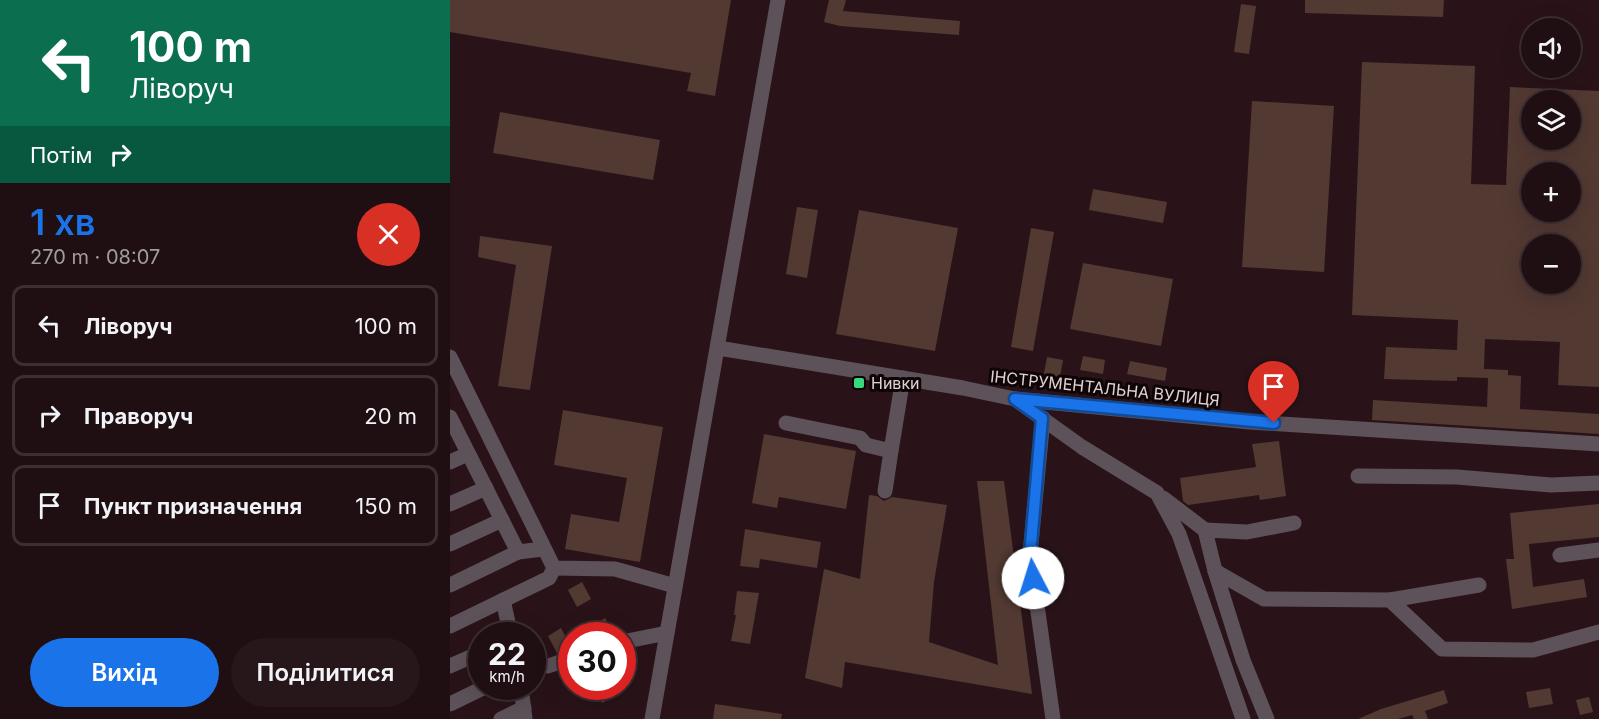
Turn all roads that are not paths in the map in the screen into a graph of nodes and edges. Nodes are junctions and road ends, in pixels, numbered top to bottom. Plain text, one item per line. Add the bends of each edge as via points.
1 (778, 0) edge
2 (718, 348) junction
3 (450, 357) edge
4 (903, 378) junction
5 (1015, 399) junction
6 (1042, 418) junction
7 (450, 419) edge
8 (786, 423) dead end
9 (1599, 444) edge
10 (891, 451) junction
11 (468, 454) junction
12 (450, 462) edge
13 (1358, 477) dead end
14 (1599, 483) edge
15 (486, 488) junction
16 (885, 491) dead end
17 (1157, 493) junction
18 (450, 504) edge
19 (502, 520) junction
20 (1294, 523) dead end
21 (1205, 530) junction
22 (450, 544) edge
23 (543, 549) junction
24 (1599, 550) edge
25 (518, 552) junction
26 (1560, 555) dead end
27 (554, 568) junction
28 (1215, 572) junction
29 (450, 585) edge
30 (1479, 585) dead end
31 (675, 586) junction
32 (503, 600) junction
33 (1390, 600) junction
34 (508, 622) edge
35 (450, 626) edge
36 (1599, 632) edge
37 (667, 633) junction
38 (636, 639) edge
39 (468, 658) edge
40 (558, 663) edge
41 (450, 666) edge
42 (548, 666) dead end
43 (468, 695) edge
44 (450, 704) edge
45 (525, 714) edge
46 (501, 719) edge
47 (652, 719) edge
48 (1053, 719) edge
49 (1243, 719) edge
50 (1267, 719) edge

1 - 2 street
2 - 4 street, ІНСТРУМЕНТАЛЬНА ВУЛИЦЯ
2 - 31 street
3 - 23 street
4 - 5 street, ІНСТРУМЕНТАЛЬНА ВУЛИЦЯ
4 - 10 street
5 - 6 street
5 - 9 street, ІНСТРУМЕНТАЛЬНА ВУЛИЦЯ via 1250,422
6 - 17 street
6 - 48 street via 1030,555
7 - 11 street
8 - 10 street via 860,438 866,445
10 - 16 street
11 - 12 street
11 - 15 street
13 - 14 street via 1457,477 1551,485
15 - 18 street
15 - 19 street
17 - 21 street
17 - 49 street via 1179,534
19 - 22 street
19 - 25 street
20 - 21 street via 1247,532
21 - 28 street
23 - 25 street
23 - 27 street
24 - 26 street
25 - 29 street
27 - 31 street via 615,569
27 - 32 street via 549,578
28 - 33 street via 1264,599
28 - 50 street
30 - 33 street
31 - 37 street
32 - 34 street
32 - 35 street
33 - 36 street via 1442,649 1533,650
37 - 38 street
37 - 47 street
39 - 41 street
40 - 42 street
43 - 44 street
45 - 46 street

